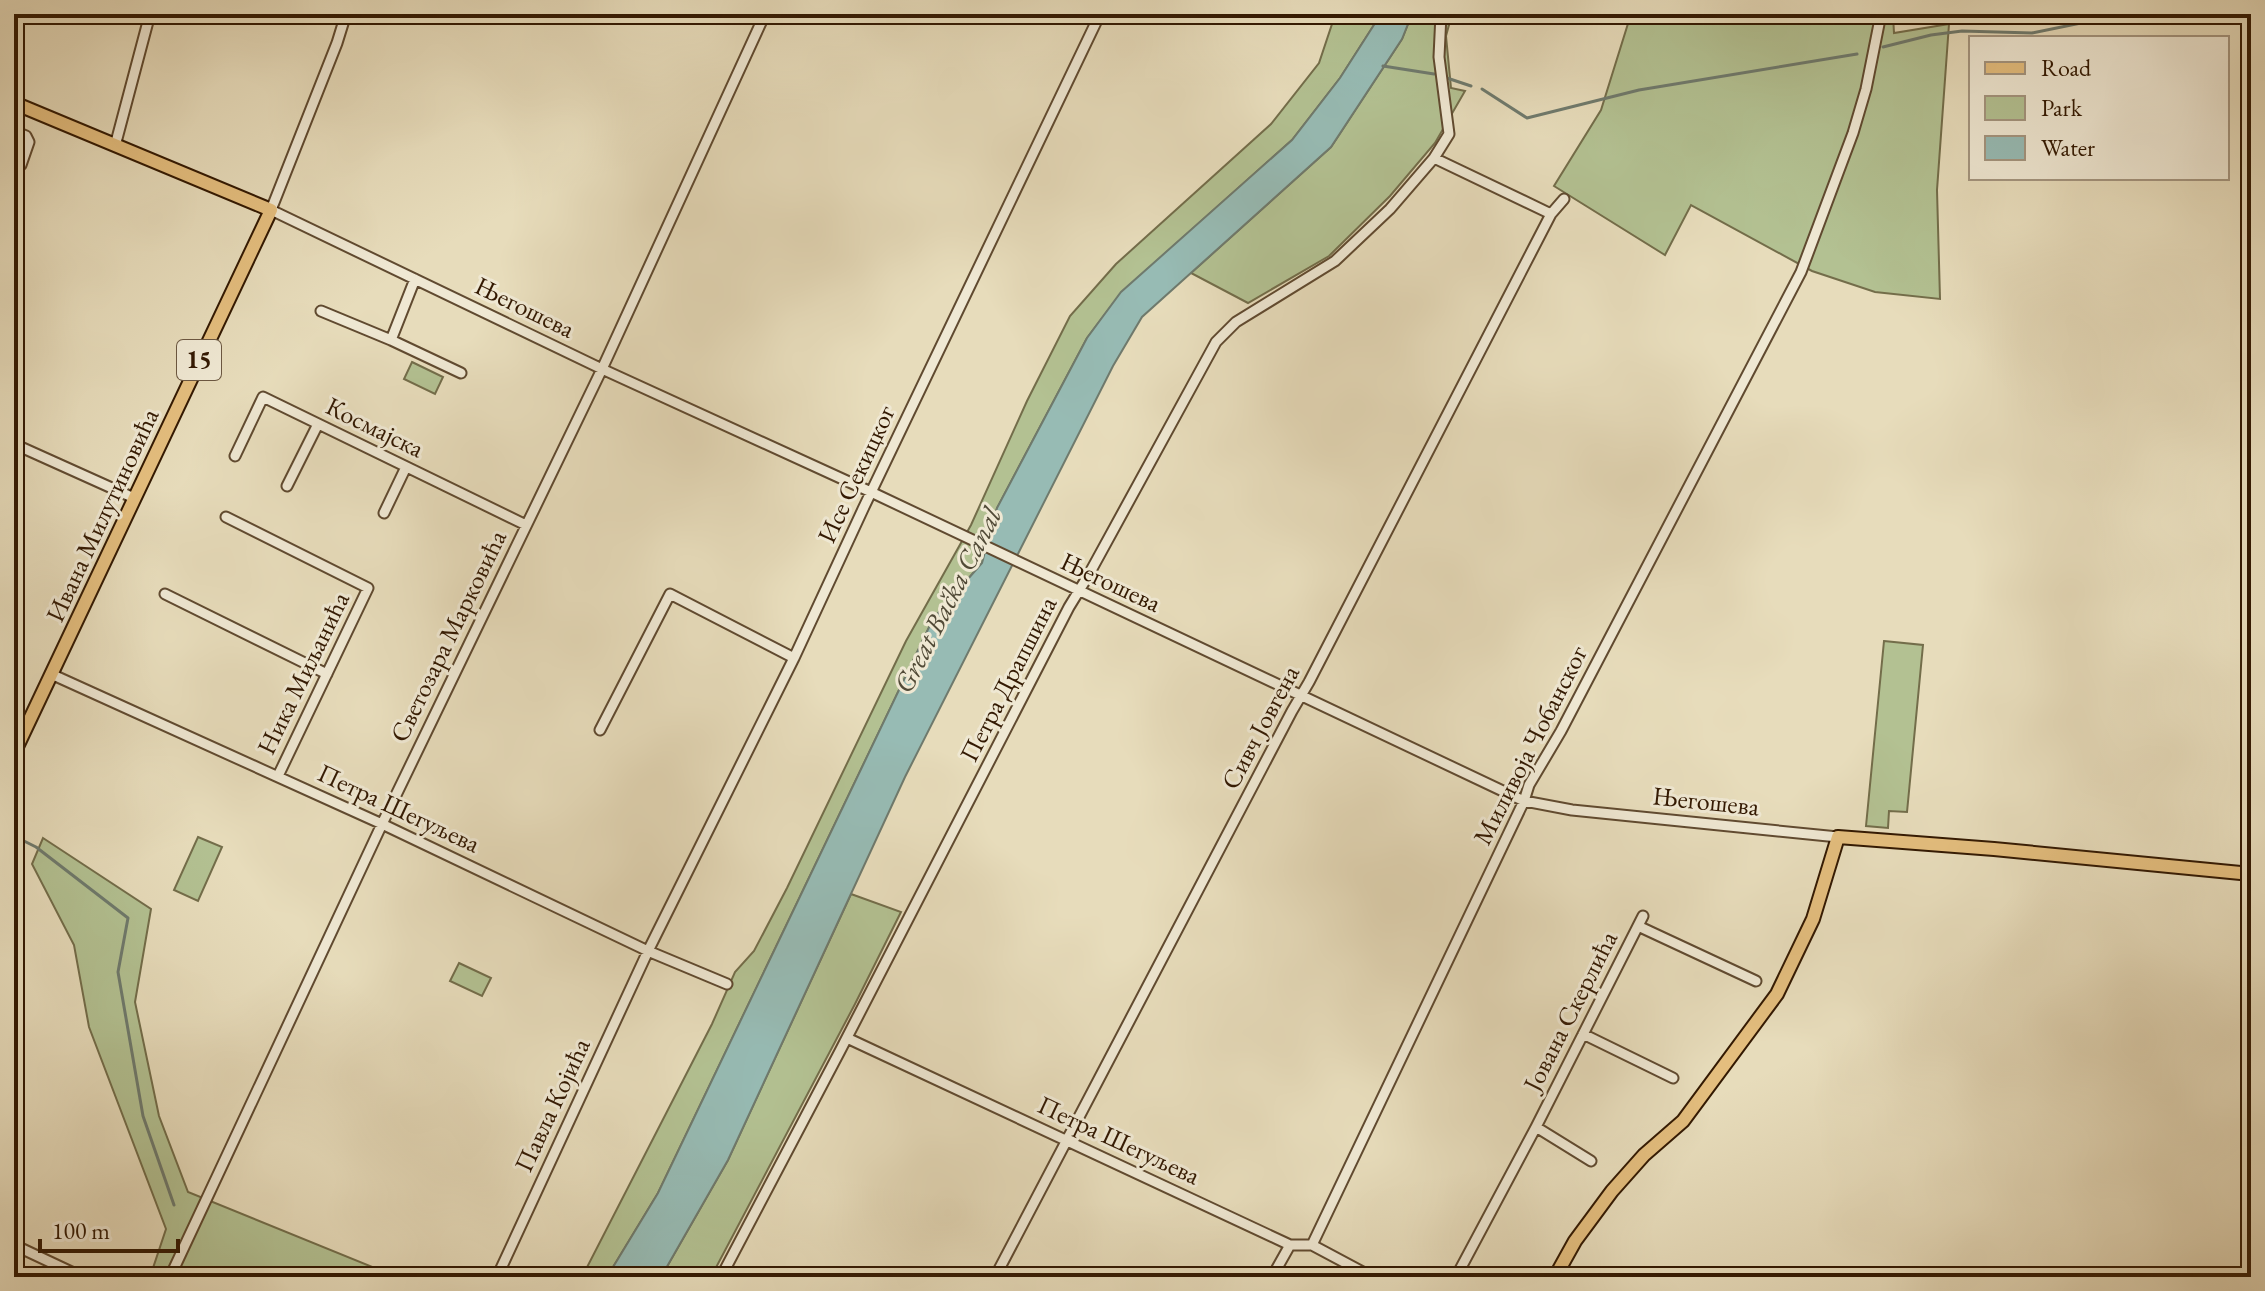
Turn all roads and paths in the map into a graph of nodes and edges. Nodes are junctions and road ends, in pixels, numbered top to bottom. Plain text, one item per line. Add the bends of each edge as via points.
1 (150, 14) edge
2 (346, 14) edge
3 (765, 14) edge
4 (1100, 14) edge
5 (1441, 14) edge
6 (1881, 14) edge
7 (17, 104) edge
8 (14, 120) edge
9 (14, 131) edge
10 (115, 146) junction
11 (1434, 158) junction
12 (14, 170) edge
13 (1564, 199) dead end
14 (271, 210) junction
15 (1551, 214) junction
16 (415, 279) junction
17 (321, 311) dead end
18 (391, 340) junction
19 (602, 369) junction
20 (461, 373) dead end
21 (318, 424) junction
22 (14, 444) edge
23 (235, 456) dead end
24 (406, 467) junction
25 (287, 486) dead end
26 (871, 492) junction
27 (134, 498) junction
28 (384, 513) dead end
29 (226, 517) dead end
30 (526, 525) junction
31 (1078, 591) junction
32 (165, 594) dead end
33 (794, 658) junction
34 (51, 674) junction
35 (327, 674) junction
36 (1301, 696) junction
37 (600, 730) dead end
38 (14, 753) edge
39 (278, 776) junction
40 (1524, 801) junction
41 (382, 824) junction
42 (1838, 837) junction
43 (2251, 874) edge
44 (1643, 916) dead end
45 (1638, 926) junction
46 (648, 951) junction
47 (1756, 981) dead end
48 (727, 984) dead end
49 (1583, 1034) junction
50 (847, 1038) junction
51 (1673, 1078) dead end
52 (1536, 1127) junction
53 (1067, 1140) junction
54 (1591, 1161) dead end
55 (14, 1245) edge
56 (1290, 1245) junction
57 (1312, 1245) junction
58 (82, 1277) edge
59 (170, 1277) edge
60 (497, 1277) edge
61 (721, 1277) edge
62 (995, 1277) edge
63 (1272, 1277) edge
64 (1372, 1277) edge
65 (1456, 1277) edge
66 (1555, 1277) edge

1 - 10 street
2 - 14 street
3 - 19 street, Светозара Марковића
4 - 26 street, Исе Секицког
5 - 11 street, Петра Драпшина via 1439,57 1449,134
6 - 40 street, Миливоја Чобанског via 1853,133 1801,272
7 - 8 street
7 - 10 main road, Његошева
9 - 12 street via 29,142
10 - 14 main road, Његошева
11 - 15 street
11 - 31 street, Петра Драпшина via 1335,261 1236,322 1216,342
13 - 15 street, Сивч Јовгена
14 - 16 street, Његошева
14 - 27 main road, Ивана Милутиновића / 15
15 - 36 street, Сивч Јовгена
16 - 18 street
16 - 19 street, Његошева
17 - 18 street
18 - 20 street
19 - 26 street, Његошева
19 - 30 street, Светозара Марковића
21 - 23 street, Космајска via 263,397
21 - 24 street, Космајска
21 - 25 street
22 - 27 street
24 - 28 street
24 - 30 street, Космајска
26 - 31 street, Његошева
26 - 33 street, Исе Секицког
27 - 34 main road, Ивана Милутиновића / 15
29 - 35 street, Ника Миљанића via 368,588
30 - 41 street, Светозара Марковића
31 - 36 street, Његошева
31 - 50 street, Петра Драпшина
32 - 35 street
33 - 37 street via 670,594
33 - 46 street, Исе Секицког
34 - 38 main road, Ивана Милутиновића / 15
34 - 39 street, Петра Шегуљева
35 - 39 street, Ника Миљанића
36 - 40 street, Његошева
36 - 53 street, Сивч Јовгена
39 - 41 street, Петра Шегуљева
40 - 42 street, Његошева
40 - 57 street, Миливоја Чобанског
41 - 46 street, Петра Шегуљева
41 - 59 street, Светозара Марковића
42 - 43 main road, Његошева
42 - 66 main road via 1813,919 1777,994 1683,1121 1612,1191
44 - 45 street, Јована Скерлића
45 - 47 street
45 - 49 street, Јована Скерлића
46 - 48 street, Петра Шегуљева
46 - 60 street, Павла Којића
49 - 51 street
49 - 52 street, Јована Скерлића
50 - 53 street, Петра Шегуљева
50 - 61 street, Петра Драпшина
52 - 54 street, Јована Скерлића
52 - 65 street, Јована Скерлића
53 - 56 street, Петра Шегуљева
53 - 62 street, Сивч Јовгена
55 - 58 street
56 - 57 street, Петра Шегуљева
56 - 63 street
57 - 64 street, Петра Шегуљева

